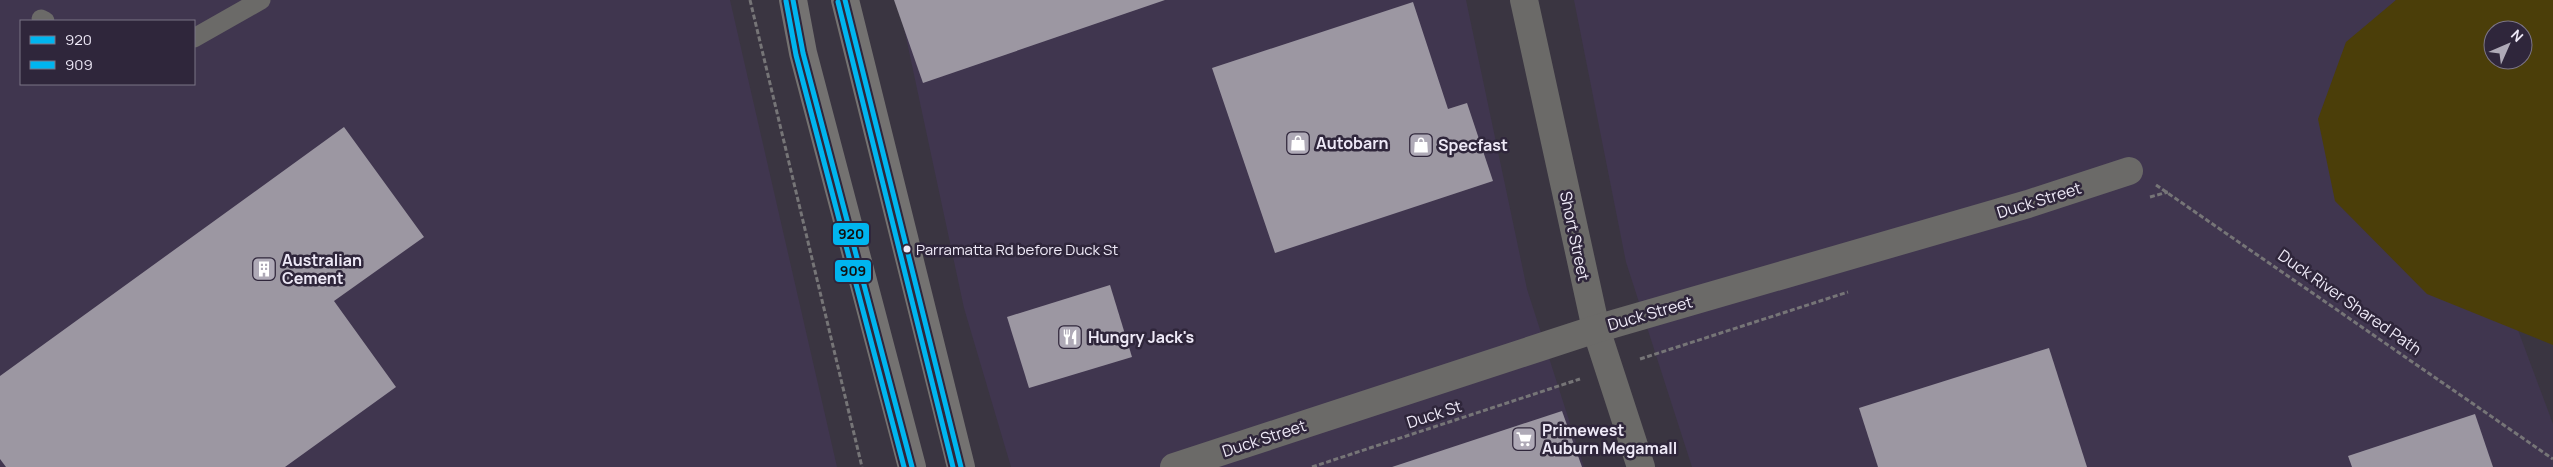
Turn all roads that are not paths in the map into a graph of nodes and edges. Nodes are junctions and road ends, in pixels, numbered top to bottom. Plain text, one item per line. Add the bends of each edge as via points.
1 (261, 0) edge
2 (793, 0) edge
3 (845, 0) edge
4 (1524, 0) edge
5 (195, 37) edge
6 (2129, 171) road end
7 (1596, 329) junction
8 (912, 467) edge
9 (961, 467) edge
10 (1174, 467) edge
11 (1641, 467) edge

1 - 5 lane
2 - 8 highway via 803,53
3 - 9 highway
4 - 7 street, Short Street
6 - 7 street, Duck Street via 2028,204
7 - 10 street, Duck Street
7 - 11 street, Short Street

